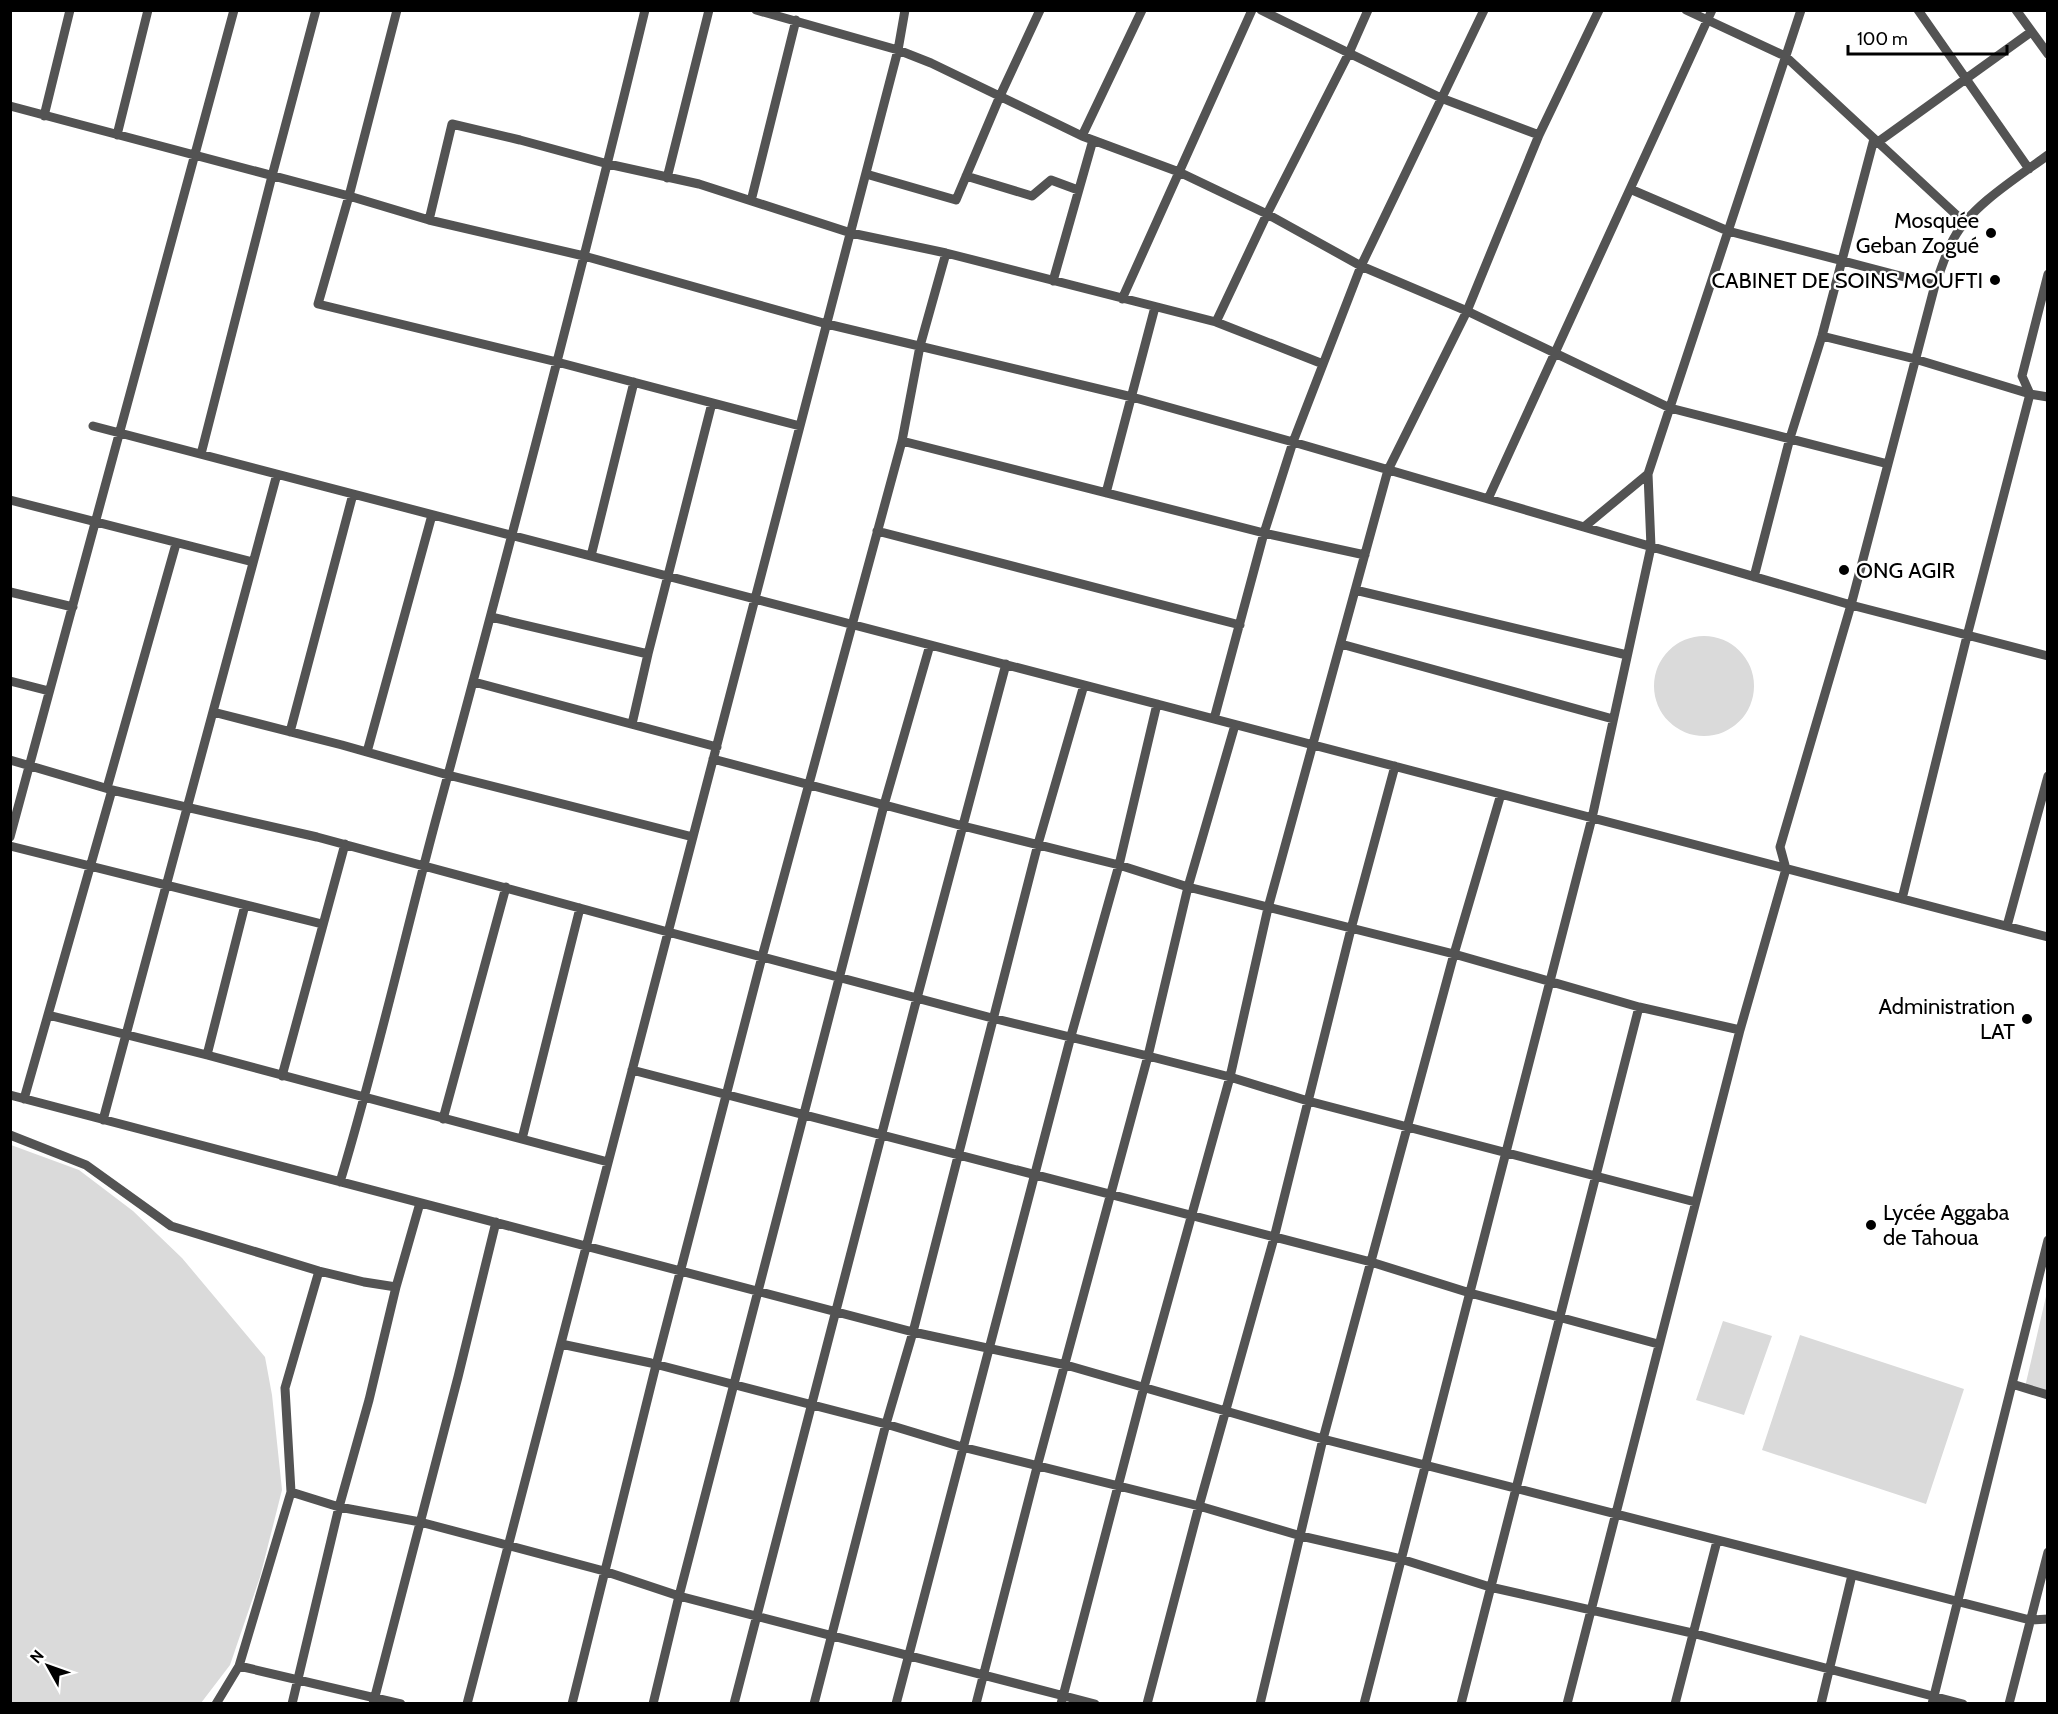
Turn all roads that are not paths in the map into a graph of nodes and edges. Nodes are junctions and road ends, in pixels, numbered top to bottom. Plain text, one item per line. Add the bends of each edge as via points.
1 (70, 10) edge
2 (148, 10) edge
3 (234, 10) edge
4 (316, 10) edge
5 (397, 10) edge
6 (645, 10) edge
7 (709, 10) edge
8 (756, 10) edge
9 (905, 10) edge
10 (1040, 10) edge
11 (1142, 10) edge
12 (1252, 10) edge
13 (1260, 10) edge
14 (1368, 10) edge
15 (1484, 10) edge
16 (1599, 10) edge
17 (1686, 10) edge
18 (1712, 10) edge
19 (1802, 10) edge
20 (1918, 10) edge
21 (2016, 10) edge
22 (796, 20) junction
23 (1708, 21) junction
24 (2031, 32) junction
25 (898, 50) junction
26 (1349, 53) junction
27 (2048, 54) edge
28 (1785, 56) junction
29 (1966, 79) junction
30 (1000, 96) junction
31 (1441, 98) junction
32 (10, 106) edge
33 (44, 116) junction
34 (117, 135) junction
35 (1539, 135) junction
36 (1082, 136) junction
37 (1093, 140) junction
38 (1876, 140) junction
39 (2048, 155) edge
40 (195, 156) junction
41 (608, 165) junction
42 (2029, 169) junction
43 (1179, 172) junction
44 (866, 174) junction
45 (272, 176) junction
46 (966, 176) junction
47 (667, 178) junction
48 (1630, 189) junction
49 (1078, 190) junction
50 (349, 196) junction
51 (751, 201) junction
52 (1267, 214) junction
53 (429, 219) junction
54 (1964, 222) junction
55 (1728, 231) junction
56 (851, 233) junction
57 (946, 253) junction
58 (584, 256) junction
59 (1842, 261) junction
60 (1361, 266) junction
61 (2048, 274) edge
62 (1053, 281) junction
63 (1935, 285) junction
64 (1122, 299) junction
65 (1155, 307) junction
66 (1467, 311) junction
67 (1216, 322) junction
68 (827, 324) junction
69 (1822, 336) junction
70 (920, 346) junction
71 (1555, 352) junction
72 (1916, 358) junction
73 (557, 362) junction
74 (1323, 364) junction
75 (634, 382) junction
76 (2030, 394) junction
77 (1132, 397) junction
78 (2048, 397) edge
79 (712, 403) junction
80 (1670, 408) junction
81 (93, 426) dead end
82 (800, 426) junction
83 (120, 433) junction
84 (1790, 438) junction
85 (902, 441) junction
86 (1293, 442) junction
87 (201, 454) junction
88 (1888, 464) junction
89 (1388, 470) junction
90 (277, 474) junction
91 (1648, 474) junction
92 (1106, 493) junction
93 (352, 494) junction
94 (1488, 499) junction
95 (10, 500) edge
96 (432, 515) junction
97 (96, 523) junction
98 (1584, 527) junction
99 (877, 531) junction
100 (1264, 533) junction
101 (512, 536) junction
102 (176, 544) junction
103 (1651, 547) junction
104 (1365, 555) junction
105 (591, 556) junction
106 (253, 562) junction
107 (668, 576) junction
108 (1754, 577) junction
109 (1355, 590) junction
110 (10, 592) edge
111 (755, 599) junction
112 (1851, 605) junction
113 (73, 607) junction
114 (491, 617) junction
115 (853, 625) junction
116 (1240, 626) junction
117 (1967, 636) junction
118 (1341, 644) junction
119 (930, 645) junction
120 (648, 654) junction
121 (1627, 655) junction
122 (2048, 656) edge
123 (1006, 664) junction
124 (10, 681) edge
125 (474, 682) junction
126 (1084, 685) junction
127 (49, 691) junction
128 (1157, 704) junction
129 (213, 712) junction
130 (1214, 719) junction
131 (1613, 719) junction
132 (632, 724) junction
133 (1235, 724) junction
134 (290, 732) junction
135 (1313, 745) junction
136 (717, 747) junction
137 (367, 752) junction
138 (713, 759) junction
139 (10, 760) edge
140 (31, 765) junction
141 (1395, 766) junction
142 (448, 776) junction
143 (2048, 776) edge
144 (810, 784) junction
145 (109, 789) junction
146 (1501, 794) junction
147 (884, 805) junction
148 (187, 807) junction
149 (1592, 818) junction
150 (963, 826) junction
151 (10, 837) edge
152 (693, 837) junction
153 (345, 844) junction
154 (1038, 844) junction
155 (10, 846) edge
156 (1119, 865) junction
157 (90, 866) junction
158 (424, 866) junction
159 (1786, 868) junction
160 (166, 886) junction
161 (506, 887) junction
162 (1188, 887) junction
163 (1902, 899) junction
164 (244, 905) junction
165 (580, 908) junction
166 (1268, 908) junction
167 (322, 924) junction
168 (2007, 926) junction
169 (1351, 929) junction
170 (668, 932) junction
171 (2048, 937) edge
172 (1454, 954) junction
173 (762, 957) junction
174 (839, 977) junction
175 (1550, 981) junction
176 (917, 998) junction
177 (1639, 1007) junction
178 (48, 1015) junction
179 (992, 1018) junction
180 (1740, 1030) junction
181 (126, 1036) junction
182 (1071, 1036) junction
183 (207, 1055) junction
184 (1148, 1056) junction
185 (632, 1070) junction
186 (282, 1076) junction
187 (1230, 1077) junction
188 (10, 1095) edge
189 (727, 1095) junction
190 (24, 1099) junction
191 (365, 1099) junction
192 (1308, 1101) junction
193 (803, 1116) junction
194 (443, 1119) junction
195 (103, 1120) junction
196 (1407, 1127) junction
197 (883, 1134) junction
198 (10, 1135) edge
199 (522, 1139) junction
200 (1506, 1152) junction
201 (959, 1154) junction
202 (608, 1162) junction
203 (1036, 1174) junction
204 (1596, 1176) junction
205 (340, 1182) junction
206 (1112, 1194) junction
207 (1695, 1202) junction
208 (420, 1203) junction
209 (1191, 1215) junction
210 (496, 1222) junction
211 (1274, 1238) junction
212 (2048, 1240) edge
213 (586, 1246) junction
214 (1371, 1262) junction
215 (319, 1271) junction
216 (681, 1271) junction
217 (396, 1287) junction
218 (758, 1291) junction
219 (1470, 1293) junction
220 (836, 1312) junction
221 (1560, 1317) junction
222 (913, 1332) junction
223 (561, 1344) junction
224 (1658, 1344) junction
225 (989, 1348) junction
226 (656, 1365) junction
227 (1066, 1365) junction
228 (2012, 1384) junction
229 (733, 1385) junction
230 (1144, 1387) junction
231 (2048, 1395) edge
232 (811, 1405) junction
233 (1225, 1410) junction
234 (886, 1424) junction
235 (1323, 1439) junction
236 (962, 1447) junction
237 (1426, 1466) junction
238 (1037, 1467) junction
239 (1118, 1486) junction
240 (1516, 1489) junction
241 (291, 1492) junction
242 (1199, 1506) junction
243 (339, 1507) junction
244 (1615, 1515) junction
245 (420, 1522) junction
246 (1301, 1536) junction
247 (1717, 1541) junction
248 (508, 1546) junction
249 (2048, 1552) edge
250 (1401, 1559) junction
251 (604, 1571) junction
252 (1852, 1575) junction
253 (1490, 1587) junction
254 (679, 1596) junction
255 (1958, 1603) junction
256 (1590, 1610) junction
257 (756, 1616) junction
258 (2048, 1619) edge
259 (2030, 1620) junction
260 (1692, 1633) junction
261 (832, 1635) junction
262 (908, 1655) junction
263 (239, 1666) junction
264 (1830, 1669) junction
265 (983, 1675) junction
266 (298, 1680) junction
267 (1062, 1699) edge
268 (1933, 1699) edge
269 (374, 1700) edge
270 (216, 1704) edge
271 (292, 1704) edge
272 (401, 1704) edge
273 (467, 1704) edge
274 (572, 1704) edge
275 (653, 1704) edge
276 (734, 1704) edge
277 (814, 1704) edge
278 (896, 1704) edge
279 (976, 1704) edge
280 (1095, 1704) edge
281 (1147, 1704) edge
282 (1260, 1704) edge
283 (1364, 1704) edge
284 (1461, 1704) edge
285 (1568, 1704) edge
286 (1675, 1704) edge
287 (1821, 1704) edge
288 (1963, 1704) edge
289 (2009, 1704) edge

1 - 33 street
2 - 34 street
3 - 40 street
4 - 45 street
5 - 50 street
6 - 41 street
7 - 47 street
8 - 22 street
9 - 25 street
10 - 30 street
11 - 36 street
12 - 43 street
13 - 26 street
14 - 26 street
15 - 31 street
16 - 35 street
17 - 23 street
18 - 23 street
19 - 28 street
20 - 29 street
21 - 24 street
22 - 25 street
22 - 51 street
23 - 28 street
23 - 48 street
24 - 27 street
24 - 29 street
25 - 30 street
25 - 44 street
26 - 31 street
26 - 52 street
28 - 38 street
28 - 55 street
29 - 38 street
29 - 42 street
30 - 36 street
30 - 46 street
31 - 35 street
31 - 60 street
32 - 33 street
33 - 34 street
34 - 40 street
35 - 66 street
36 - 37 street
37 - 43 street
37 - 49 street
38 - 54 street
38 - 59 street
39 - 42 street
40 - 45 street
40 - 83 street
41 - 47 street
41 - 53 street via 452,124
41 - 58 street
42 - 54 street
43 - 52 street
43 - 64 street
44 - 46 street via 956,200
44 - 56 street
45 - 50 street
45 - 87 street
46 - 49 street via 1032,196 1051,180
47 - 51 street
48 - 55 street
48 - 71 street
49 - 62 street
50 - 53 street
50 - 73 street via 318,304
51 - 56 street
52 - 60 street
52 - 67 street
53 - 58 street
54 - 63 street
55 - 59 street
55 - 80 street
56 - 57 street
56 - 68 street
57 - 62 street
57 - 70 street
58 - 68 street
58 - 73 street
59 - 63 street
59 - 69 street
60 - 66 street
60 - 74 street
61 - 76 street via 2022,376
62 - 64 street
63 - 72 street
64 - 65 street
65 - 67 street
65 - 77 street
66 - 71 street
66 - 89 street
67 - 74 street
68 - 70 street
68 - 82 street
69 - 72 street
69 - 84 street
70 - 77 street
70 - 85 street
71 - 80 street
71 - 94 street
72 - 76 street
72 - 88 street
73 - 75 street
73 - 101 street
74 - 86 street
75 - 79 street
75 - 105 street
76 - 78 street
76 - 117 street
77 - 86 street
77 - 92 street
79 - 82 street
79 - 107 street
80 - 84 street
80 - 91 street
81 - 83 street
82 - 111 street
83 - 87 street
83 - 97 street
84 - 88 street
84 - 108 street
85 - 92 street
85 - 99 street
86 - 89 street
86 - 100 street
87 - 90 street
88 - 112 street
89 - 94 street
89 - 104 street
90 - 93 street
90 - 106 street
91 - 98 street
91 - 103 street
92 - 100 street
93 - 96 street
93 - 134 street
94 - 98 street
95 - 97 street
96 - 101 street
96 - 137 street
97 - 102 street
97 - 113 street
98 - 103 street
99 - 115 street
99 - 116 street
100 - 104 street
100 - 116 street
101 - 105 street
101 - 114 street
102 - 106 street
102 - 145 street
103 - 108 street
103 - 121 street
104 - 109 street
105 - 107 street
106 - 129 street
107 - 111 street
107 - 120 street
108 - 112 street
109 - 118 street
109 - 121 street
110 - 113 street
111 - 115 street
111 - 136 street
112 - 117 street
112 - 159 street via 1780,847
113 - 127 street
114 - 120 street
114 - 125 street
115 - 119 street
115 - 144 street
116 - 130 street
117 - 122 street
117 - 163 street
118 - 131 street
118 - 135 street
119 - 123 street
119 - 147 street
120 - 132 street
121 - 131 street
123 - 126 street
123 - 150 street
124 - 127 street
125 - 132 street
125 - 142 street
126 - 128 street
126 - 154 street
127 - 140 street
128 - 130 street
128 - 156 street
129 - 134 street
129 - 148 street
130 - 133 street
131 - 149 street
132 - 136 street
133 - 135 street
133 - 162 street
134 - 137 street
135 - 141 street
135 - 166 street
136 - 138 street
137 - 142 street
138 - 144 street
138 - 152 street
139 - 140 street
140 - 145 street
140 - 151 street
141 - 146 street
141 - 169 street
142 - 152 street
142 - 158 street
143 - 168 street
144 - 147 street
144 - 173 street
145 - 148 street
145 - 157 street
146 - 149 street
146 - 172 street
147 - 150 street
147 - 174 street
148 - 153 street
148 - 160 street
149 - 159 street
149 - 175 street
150 - 154 street
150 - 176 street
152 - 170 street
153 - 158 street
153 - 167 street
154 - 156 street
154 - 179 street
155 - 157 street
156 - 162 street
156 - 182 street
157 - 160 street
157 - 178 street
158 - 161 street
158 - 191 street
159 - 163 street
159 - 180 street
160 - 164 street
160 - 181 street
161 - 165 street
161 - 194 street
162 - 166 street
162 - 184 street
163 - 168 street
164 - 167 street
164 - 183 street
165 - 170 street
165 - 199 street
166 - 169 street
166 - 187 street
167 - 186 street
168 - 171 street
169 - 172 street
169 - 192 street
170 - 173 street
170 - 185 street
172 - 175 street
172 - 196 street
173 - 174 street
173 - 189 street
174 - 176 street
174 - 193 street
175 - 177 street
175 - 200 street
176 - 179 street
176 - 197 street
177 - 180 street
177 - 204 street
178 - 181 street
178 - 190 street
179 - 182 street
179 - 201 street
180 - 207 street
181 - 183 street
181 - 195 street
182 - 184 street
182 - 203 street
183 - 186 street
184 - 187 street
184 - 206 street
185 - 189 street
185 - 202 street
186 - 191 street
187 - 192 street
187 - 209 street
188 - 190 street
189 - 193 street
189 - 216 street
190 - 195 street
191 - 194 street
191 - 205 street
192 - 196 street
192 - 211 street
193 - 197 street
193 - 218 street
194 - 199 street
195 - 205 street
196 - 200 street
196 - 214 street
197 - 201 street
197 - 220 street
198 - 215 street via 86,1165 171,1227
199 - 202 street
200 - 204 street
200 - 219 street
201 - 203 street
201 - 222 street
202 - 213 street
203 - 206 street
203 - 225 street
204 - 207 street
204 - 221 street
205 - 208 street
206 - 209 street
206 - 227 street
207 - 224 street
208 - 210 street
208 - 217 street
209 - 211 street
209 - 230 street
210 - 213 street
210 - 245 street
211 - 214 street
211 - 233 street
212 - 228 street
213 - 216 street
213 - 223 street
214 - 219 street
214 - 235 street
215 - 217 street
215 - 241 street via 285,1388
216 - 218 street
216 - 226 street
217 - 243 street
218 - 220 street
218 - 229 street
219 - 221 street
219 - 237 street
220 - 222 street
220 - 232 street
221 - 224 street
221 - 240 street
222 - 225 street
222 - 234 street
223 - 226 street
223 - 248 street
224 - 244 street
225 - 227 street
225 - 236 street
226 - 229 street
226 - 251 street
227 - 230 street
227 - 238 street
228 - 231 street
228 - 255 street
229 - 232 street
229 - 254 street
230 - 233 street
230 - 239 street
232 - 234 street
232 - 257 street
233 - 235 street
233 - 242 street
234 - 236 street
234 - 261 street
235 - 237 street
235 - 246 street
236 - 238 street
236 - 262 street
237 - 240 street
237 - 250 street
238 - 239 street
238 - 265 street
239 - 242 street
239 - 267 street
240 - 244 street
240 - 253 street
241 - 243 street
241 - 263 street
242 - 246 street
242 - 281 street
243 - 245 street
243 - 266 street
244 - 247 street
244 - 256 street
245 - 248 street
245 - 269 street
246 - 250 street
246 - 282 street
247 - 252 street
247 - 260 street
248 - 251 street
248 - 273 street
249 - 259 street
250 - 253 street
250 - 283 street
251 - 254 street
251 - 274 street
252 - 255 street
252 - 264 street
253 - 256 street
253 - 284 street
254 - 257 street
254 - 275 street
255 - 259 street
255 - 268 street
256 - 260 street
256 - 285 street
257 - 261 street
257 - 276 street
258 - 259 street
259 - 289 street
260 - 264 street
260 - 286 street
261 - 262 street
261 - 277 street
262 - 265 street
262 - 278 street
263 - 266 street
263 - 270 street
264 - 268 street
264 - 287 street
265 - 267 street
265 - 279 street
266 - 269 street
266 - 271 street
267 - 280 street
268 - 288 street
269 - 272 street

